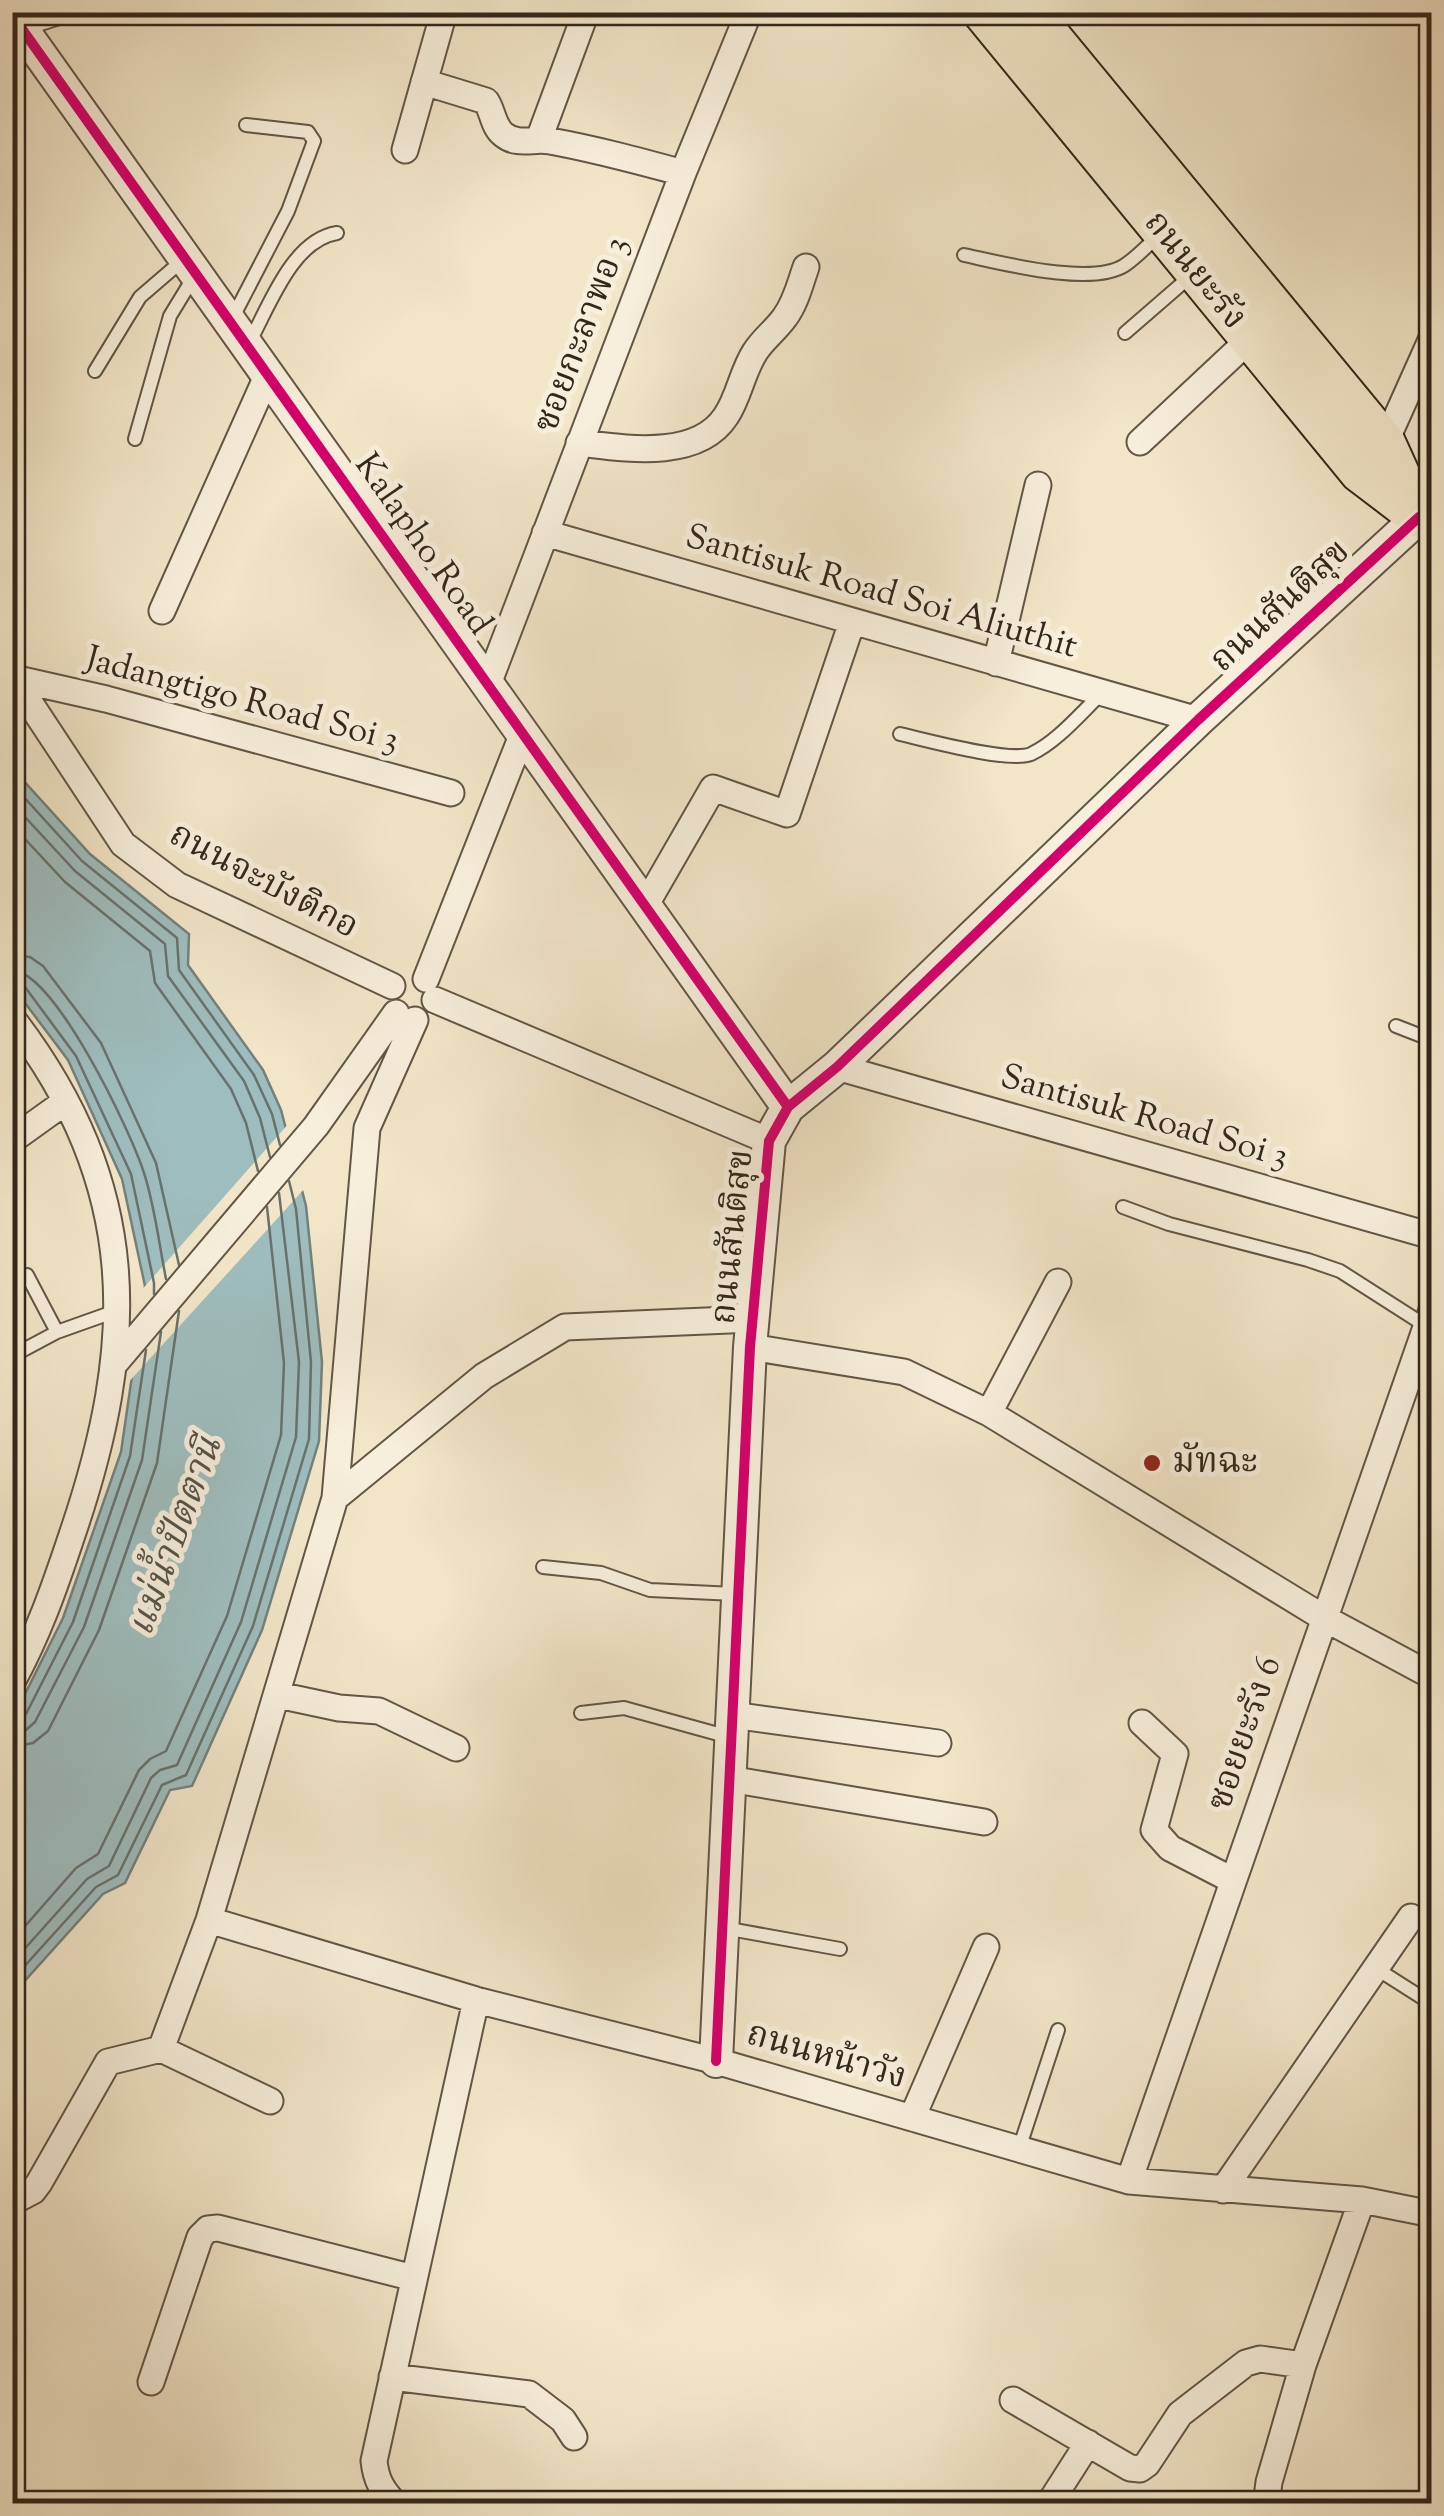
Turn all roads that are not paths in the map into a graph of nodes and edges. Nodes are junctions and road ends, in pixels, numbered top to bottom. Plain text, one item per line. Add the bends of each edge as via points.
1 (57, 12) edge
2 (444, 12) edge
3 (586, 12) edge
4 (748, 12) edge
5 (983, 12) edge
6 (1030, 12) edge
7 (16, 19) edge
8 (424, 82) junction
9 (1063, 82) junction
10 (246, 125) dead end
11 (539, 139) junction
12 (405, 150) dead end
13 (683, 173) junction
14 (1162, 232) junction
15 (337, 233) dead end
16 (964, 255) dead end
17 (191, 266) junction
18 (806, 267) dead end
19 (1195, 272) junction
20 (239, 334) junction
21 (1125, 334) dead end
22 (1250, 339) junction
23 (1431, 340) edge
24 (95, 372) dead end
25 (268, 374) junction
26 (135, 440) dead end
27 (1140, 442) dead end
28 (1385, 443) junction
29 (579, 444) junction
30 (1038, 485) dead end
31 (1425, 525) edge
32 (545, 533) junction
33 (162, 611) dead end
34 (852, 622) junction
35 (996, 662) junction
36 (13, 677) edge
37 (488, 684) junction
38 (1102, 693) junction
39 (1198, 720) junction
40 (523, 734) junction
41 (900, 734) dead end
42 (451, 793) dead end
43 (645, 906) junction
44 (392, 986) junction
45 (431, 989) junction
46 (406, 1017) junction
47 (12, 1018) edge
48 (1396, 1026) dead end
49 (1432, 1040) edge
50 (838, 1067) junction
51 (65, 1102) junction
52 (334, 1102) junction
53 (788, 1107) junction
54 (366, 1128) junction
55 (12, 1140) edge
56 (768, 1141) junction
57 (1123, 1207) dead end
58 (1432, 1236) edge
59 (27, 1275) dead end
60 (1058, 1282) dead end
61 (118, 1310) junction
62 (1429, 1318) edge
63 (57, 1332) junction
64 (752, 1333) junction
65 (123, 1355) junction
66 (12, 1356) edge
67 (988, 1413) junction
68 (335, 1498) junction
69 (544, 1567) dead end
70 (738, 1594) junction
71 (1324, 1618) junction
72 (12, 1626) edge
73 (36, 1638) junction
74 (1432, 1676) edge
75 (12, 1682) edge
76 (278, 1695) junction
77 (581, 1713) dead end
78 (1142, 1723) dead end
79 (732, 1726) junction
80 (938, 1742) dead end
81 (456, 1748) dead end
82 (729, 1779) junction
83 (984, 1822) dead end
84 (1232, 1880) junction
85 (1411, 1916) dead end
86 (209, 1920) junction
87 (722, 1927) junction
88 (986, 1947) dead end
89 (840, 1948) dead end
90 (1377, 1969) junction
91 (476, 2000) junction
92 (1432, 2004) edge
93 (1058, 2030) dead end
94 (161, 2049) junction
95 (716, 2061) junction
96 (270, 2102) dead end
97 (912, 2118) junction
98 (1019, 2149) junction
99 (1129, 2181) junction
100 (1223, 2190) junction
101 (1362, 2200) junction
102 (12, 2202) edge
103 (1432, 2214) edge
104 (414, 2278) junction
105 (1302, 2365) junction
106 (392, 2377) junction
107 (150, 2382) dead end
108 (1013, 2400) dead end
109 (574, 2437) dead end
110 (1088, 2443) junction
111 (396, 2504) edge
112 (1049, 2504) edge
113 (1271, 2504) edge

1 - 7 street
2 - 8 street
3 - 11 street
4 - 13 street, ซอยกะลาพอ 3
5 - 9 main road, ถนนยะรัง
6 - 9 main road, ถนนยะรัง
7 - 17 street, Kalapho Road
8 - 11 street via 486,100 505,136
8 - 12 street
9 - 14 main road, ถนนยะรัง
9 - 28 main road, ถนนยะรัง
10 - 20 lane via 308,132 314,141
11 - 13 street
13 - 29 street, ซอยกะลาพอ 3
14 - 16 lane via 1123,266 1103,274
14 - 19 main road, ถนนยะรัง
15 - 20 lane via 303,248
17 - 20 street, Kalapho Road
17 - 24 lane via 140,297
17 - 26 lane
18 - 29 street via 795,301 746,366 718,426 668,447
19 - 21 lane
19 - 22 main road, ถนนยะรัง
20 - 25 street, Kalapho Road
22 - 27 street
22 - 31 main road, ถนนยะรัง via 1360,472
23 - 28 street
25 - 33 street
25 - 37 street, Kalapho Road
28 - 31 main road, ถนนยะรัง
29 - 32 street, ซอยกะลาพอ 3
30 - 35 street
31 - 39 street, ถนนสันติสุข
32 - 34 street, Santisuk Road Soi Aliuthit
32 - 37 street, ซอยกะลาพอ 3
34 - 35 street, Santisuk Road Soi Aliuthit
34 - 43 street via 787,814 713,788
35 - 38 street, Santisuk Road Soi Aliuthit
36 - 42 street, Jadangtigo Road Soi 3
36 - 44 street, ถนนจะบังติกอ via 123,844 177,885
37 - 40 street, Kalapho Road
38 - 39 street, Santisuk Road Soi Aliuthit
38 - 41 lane via 1026,756
39 - 50 street, ถนนสันติสุข
40 - 43 street, Kalapho Road
40 - 45 street
43 - 53 street, Kalapho Road
44 - 45 street via 403,976 419,975
44 - 46 street via 390,1000
45 - 46 street via 428,1013
45 - 56 street
46 - 52 street
46 - 54 street
47 - 51 street via 48,1064
48 - 49 lane
50 - 53 street, ถนนสันติสุข
50 - 58 street, Santisuk Road Soi 3
51 - 55 street
51 - 61 street via 96,1169 116,1244
52 - 54 street
52 - 65 street
53 - 56 street, ถนนสันติสุข
54 - 68 street
56 - 64 street, ถนนสันติสุข
57 - 62 lane via 1308,1260
59 - 63 lane
60 - 67 street
61 - 63 lane
61 - 65 street
62 - 71 street, ซอยยะรัง 6
63 - 66 lane
64 - 67 street via 904,1372
64 - 68 street via 565,1327 484,1376
64 - 70 street, ถนนสันติสุข
65 - 73 street via 95,1467
67 - 71 street
68 - 76 street
69 - 70 lane via 602,1572 650,1590
70 - 79 street, ถนนสันติสุข
71 - 74 street
71 - 84 street, ซอยยะรัง 6
72 - 73 lane
73 - 75 street
76 - 81 street via 379,1711
76 - 86 street
77 - 79 lane via 643,1712
78 - 84 street via 1175,1754 1154,1830 1170,1848
79 - 80 street
79 - 82 street, ถนนสันติสุข
82 - 83 street
82 - 87 street, ถนนสันติสุข
84 - 99 street, ซอยยะรัง 6
85 - 90 street
86 - 91 street, ถนนหน้าวัง
86 - 94 street
87 - 89 lane
87 - 95 street, ถนนสันติสุข
88 - 97 street
90 - 92 lane
90 - 100 street
91 - 95 street, ถนนหน้าวัง
91 - 104 street
93 - 98 lane
94 - 96 street
94 - 102 street via 108,2062 39,2183
95 - 97 street, ถนนหน้าวัง
97 - 98 street, ถนนหน้าวัง
98 - 99 street, ถนนหน้าวัง
99 - 100 street, ถนนหน้าวัง
100 - 101 street, ถนนหน้าวัง
101 - 103 street, ถนนหน้าวัง
101 - 105 street
104 - 106 street
104 - 107 street via 208,2229
105 - 110 street via 1246,2363 1180,2414 1140,2469
105 - 113 street via 1269,2482
106 - 109 street via 529,2394
106 - 111 street via 374,2461 382,2490
108 - 110 street
110 - 112 street

